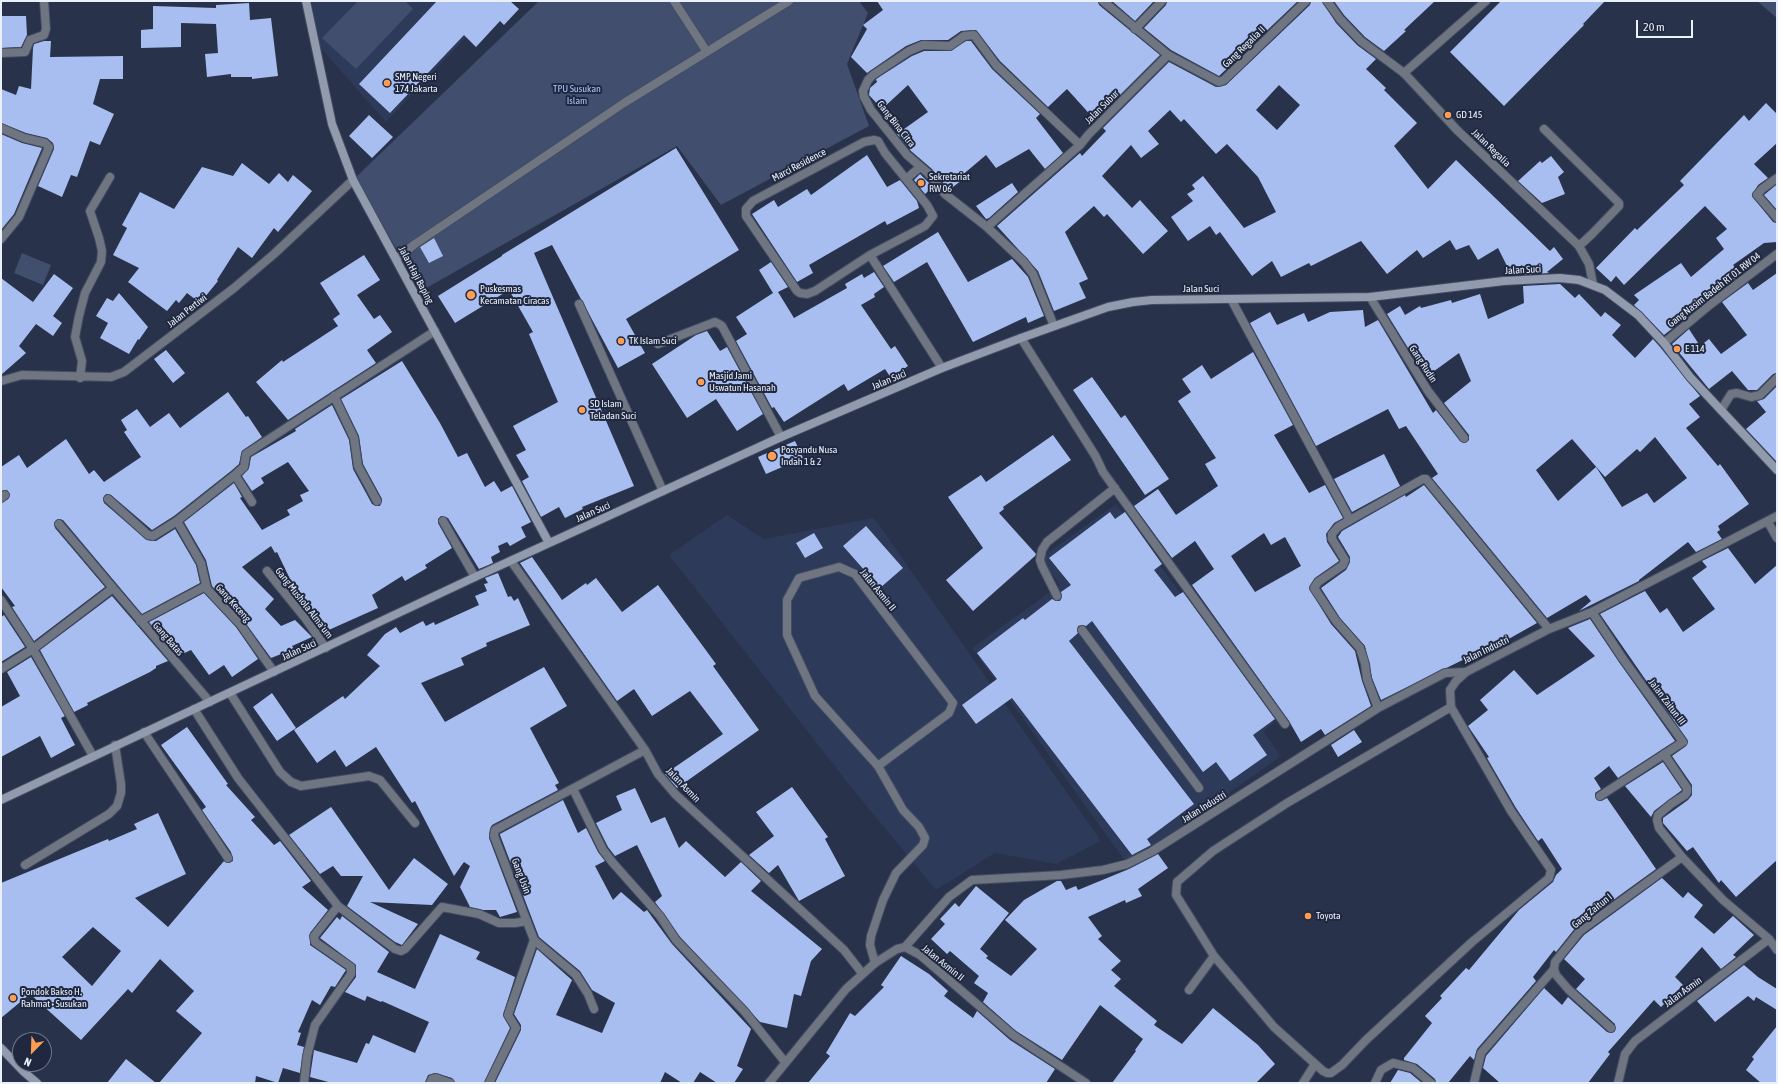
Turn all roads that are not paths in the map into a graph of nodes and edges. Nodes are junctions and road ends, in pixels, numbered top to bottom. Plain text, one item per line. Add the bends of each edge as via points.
1 (44, 1) edge
2 (306, 1) edge
3 (674, 1) edge
4 (789, 1) edge
5 (1104, 1) edge
6 (1162, 1) edge
7 (1306, 1) edge
8 (1327, 1) edge
9 (1486, 1) edge
10 (1134, 29) junction
11 (707, 52) junction
12 (1, 53) edge
13 (1168, 55) junction
14 (1404, 73) junction
15 (1, 128) edge
16 (1544, 129) dead end
17 (1080, 145) junction
18 (920, 167) junction
19 (110, 177) dead end
20 (1777, 178) edge
21 (906, 179) junction
22 (353, 180) junction
23 (1777, 218) edge
24 (987, 227) junction
25 (1, 239) edge
26 (1579, 246) junction
27 (1777, 254) edge
28 (870, 255) junction
29 (396, 258) junction
30 (1593, 284) junction
31 (1370, 297) junction
32 (1231, 299) junction
33 (579, 304) dead end
34 (1054, 326) junction
35 (435, 331) junction
36 (1021, 338) junction
37 (1664, 343) junction
38 (658, 344) dead end
39 (942, 368) junction
40 (80, 378) junction
41 (1777, 378) edge
42 (1, 381) edge
43 (334, 396) junction
44 (1721, 410) junction
45 (782, 437) junction
46 (1464, 438) dead end
47 (1777, 470) edge
48 (235, 475) junction
49 (1115, 488) junction
50 (663, 491) junction
51 (108, 499) dead end
52 (377, 501) dead end
53 (252, 502) dead end
54 (1777, 516) edge
55 (1350, 520) junction
56 (177, 521) junction
57 (443, 521) dead end
58 (1768, 522) junction
59 (59, 524) dead end
60 (1777, 538) edge
61 (549, 543) junction
62 (511, 561) junction
63 (267, 571) dead end
64 (475, 577) junction
65 (206, 586) junction
66 (113, 588) junction
67 (1057, 596) dead end
68 (1, 600) edge
69 (1592, 612) junction
70 (140, 621) junction
71 (1549, 629) junction
72 (1082, 630) dead end
73 (326, 648) junction
74 (33, 649) junction
75 (1, 669) edge
76 (274, 672) junction
77 (1466, 672) junction
78 (230, 693) junction
79 (210, 702) junction
80 (1451, 707) junction
81 (1378, 708) junction
82 (194, 709) junction
83 (1285, 724) dead end
84 (144, 732) junction
85 (115, 745) junction
86 (645, 750) junction
87 (1664, 754) junction
88 (93, 756) junction
89 (878, 766) junction
90 (573, 788) junction
91 (1199, 788) dead end
92 (1600, 796) dead end
93 (1, 800) edge
94 (415, 823) dead end
95 (1682, 857) junction
96 (228, 858) dead end
97 (25, 865) dead end
98 (338, 906) junction
99 (528, 921) junction
100 (534, 940) junction
101 (1768, 940) junction
102 (905, 947) junction
103 (1777, 950) edge
104 (1214, 956) junction
105 (875, 963) junction
106 (1554, 969) junction
107 (862, 973) junction
108 (1189, 990) dead end
109 (594, 1009) dead end
110 (1611, 1028) dead end
111 (1, 1048) edge
112 (785, 1062) junction
113 (1315, 1064) junction
114 (37, 1083) edge
115 (304, 1083) edge
116 (430, 1083) edge
117 (450, 1083) edge
118 (490, 1083) edge
119 (769, 1083) edge
120 (1086, 1083) edge
121 (1303, 1083) edge
122 (1376, 1083) edge
123 (1431, 1083) edge
124 (1474, 1083) edge
125 (1618, 1083) edge

1 - 12 street via 44,34 30,40 26,52
2 - 22 street, Jalan Haji Baping via 332,124
3 - 11 street
4 - 11 street
5 - 10 street
6 - 10 street
7 - 13 street, Gang Regalia II via 1235,70 1219,82
8 - 14 street, Jalan Regalia via 1361,41
9 - 14 street
10 - 13 street via 1157,44
11 - 29 street via 624,103
13 - 17 street, Jalan Subur
14 - 26 street, Jalan Regalia via 1457,130
15 - 25 street via 24,138 45,142 49,147 19,217
16 - 26 street via 1620,203
17 - 18 street, Gang Bina Citra via 996,65 977,37 971,34 950,46 923,45 909,51 873,75 865,86 864,97 871,110 907,155
17 - 24 street, Jalan Subur
18 - 21 street
18 - 24 street, Gang Bina Citra via 945,194
19 - 40 street via 90,211 100,244 101,262 85,293 75,337 82,361
20 - 23 street via 1757,196
21 - 28 street, Marci Residence via 932,211 933,216 925,226
21 - 28 street, Marci Residence via 878,141 870,140 754,201 746,209 746,216 800,293 807,294 815,290
22 - 29 street, Jalan Haji Baping
22 - 40 street, Jalan Pertiwi via 274,254 139,362 111,377
24 - 34 street, Gang Bina Citra via 1033,274
26 - 30 street, Jalan Regalia via 1589,264
27 - 37 street, Gang Nasim Badeh RT 01 RW 04
28 - 39 street
29 - 35 street, Jalan Haji Baping
30 - 31 street, Jalan Suci via 1560,278 1504,281
30 - 37 street, Jalan Suci via 1633,311
31 - 32 street, Jalan Suci
31 - 46 street, Gang Rudin via 1428,391
32 - 34 street, Jalan Suci via 1133,302 1108,307
32 - 55 street
33 - 50 street
34 - 36 street, Jalan Suci
35 - 43 street
35 - 61 street, Jalan Haji Baping
36 - 39 street, Jalan Suci
36 - 49 street
37 - 44 street, Jalan Suci via 1690,377
38 - 45 street via 715,322 722,326
39 - 45 street, Jalan Suci
40 - 42 street, Jalan Pertiwi via 22,375
41 - 44 street via 1760,395 1751,397 1731,394
43 - 48 street via 246,454 244,467
43 - 52 street via 354,438 358,466
44 - 47 street, Jalan Suci
45 - 50 street, Jalan Suci
48 - 53 street
48 - 56 street
49 - 67 street via 1047,542 1042,550 1040,560
49 - 83 street
50 - 61 street, Jalan Suci
51 - 56 street via 150,536
54 - 58 street, Jalan Industri
55 - 71 street via 1426,479
55 - 81 street via 1332,534 1332,539 1345,560 1343,565 1318,582 1314,588 1336,621 1360,648 1367,679
56 - 65 street, Gang Keceng via 201,563
57 - 64 street
58 - 60 street
58 - 69 street, Jalan Industri
59 - 66 street, Gang Batas
61 - 62 street, Jalan Suci
62 - 64 street, Jalan Suci
62 - 86 street, Jalan Asmin
63 - 73 street, Gang Mushola Alma'um
64 - 73 street, Jalan Suci
65 - 70 street
65 - 76 street, Gang Keceng via 240,624
66 - 70 street, Gang Batas
66 - 74 street
68 - 74 street
69 - 71 street, Jalan Industri
69 - 87 street, Jalan Zaitun III via 1682,740 1681,744
70 - 79 street, Gang Batas
71 - 77 street, Jalan Industri
72 - 91 street
73 - 76 street, Jalan Suci
74 - 75 street
74 - 88 street
76 - 78 street, Jalan Suci
77 - 80 street via 1456,680 1450,690
77 - 81 street, Jalan Industri via 1445,673
78 - 79 street, Jalan Suci
78 - 94 street via 280,772 291,782 301,786 369,776 380,780
79 - 82 street, Jalan Suci
80 - 104 street via 1287,803 1213,851 1177,882 1176,895
80 - 113 street via 1511,811 1550,870 1549,878 1472,942 1342,1065 1331,1073 1323,1071
81 - 102 street, Jalan Industri via 1151,852 1127,864 1061,875 972,880 949,897
82 - 84 street, Jalan Suci
82 - 98 street via 238,778
84 - 85 street, Jalan Suci
84 - 96 street
85 - 88 street, Jalan Suci
85 - 97 street via 122,784 117,806 109,814
86 - 90 street, Gang Usin
86 - 107 street, Jalan Asmin via 658,774 675,794 844,950
87 - 92 street, Jalan Zaitun III
87 - 95 street via 1687,788 1687,792 1658,815 1657,820 1659,828
88 - 93 street, Jalan Suci
89 - 89 street, Jalan Asmin II via 815,696 787,635 787,600 799,578 839,567 855,574 953,703 950,713
89 - 105 street via 903,810 919,827 925,838 923,846 896,873 881,907 870,945
90 - 99 street, Gang Usin via 495,830
90 - 112 street via 603,850 613,864 660,916 676,940 745,1012
95 - 101 street via 1723,900
95 - 106 street, Gang Zaitun I via 1580,931 1555,962
98 - 99 street via 401,951 419,935 442,907 479,914 499,923
98 - 115 street via 314,936 315,942 351,967 352,974 315,1025 307,1056
99 - 100 street, Gang Usin
100 - 109 street via 576,976
100 - 118 street via 508,1016 516,1028
101 - 103 street
101 - 125 street, Jalan Asmin via 1635,1040 1626,1054
102 - 105 street
102 - 120 street, Jalan Asmin II via 920,955 1013,1035
104 - 108 street
104 - 113 street via 1274,1027
105 - 107 street
106 - 110 street via 1569,990
106 - 124 street, Gang Zaitun I via 1481,1053
107 - 112 street via 834,1002
111 - 114 street
112 - 119 street
113 - 121 street
116 - 117 street via 436,1078
122 - 123 street via 1381,1070 1392,1063 1413,1068

